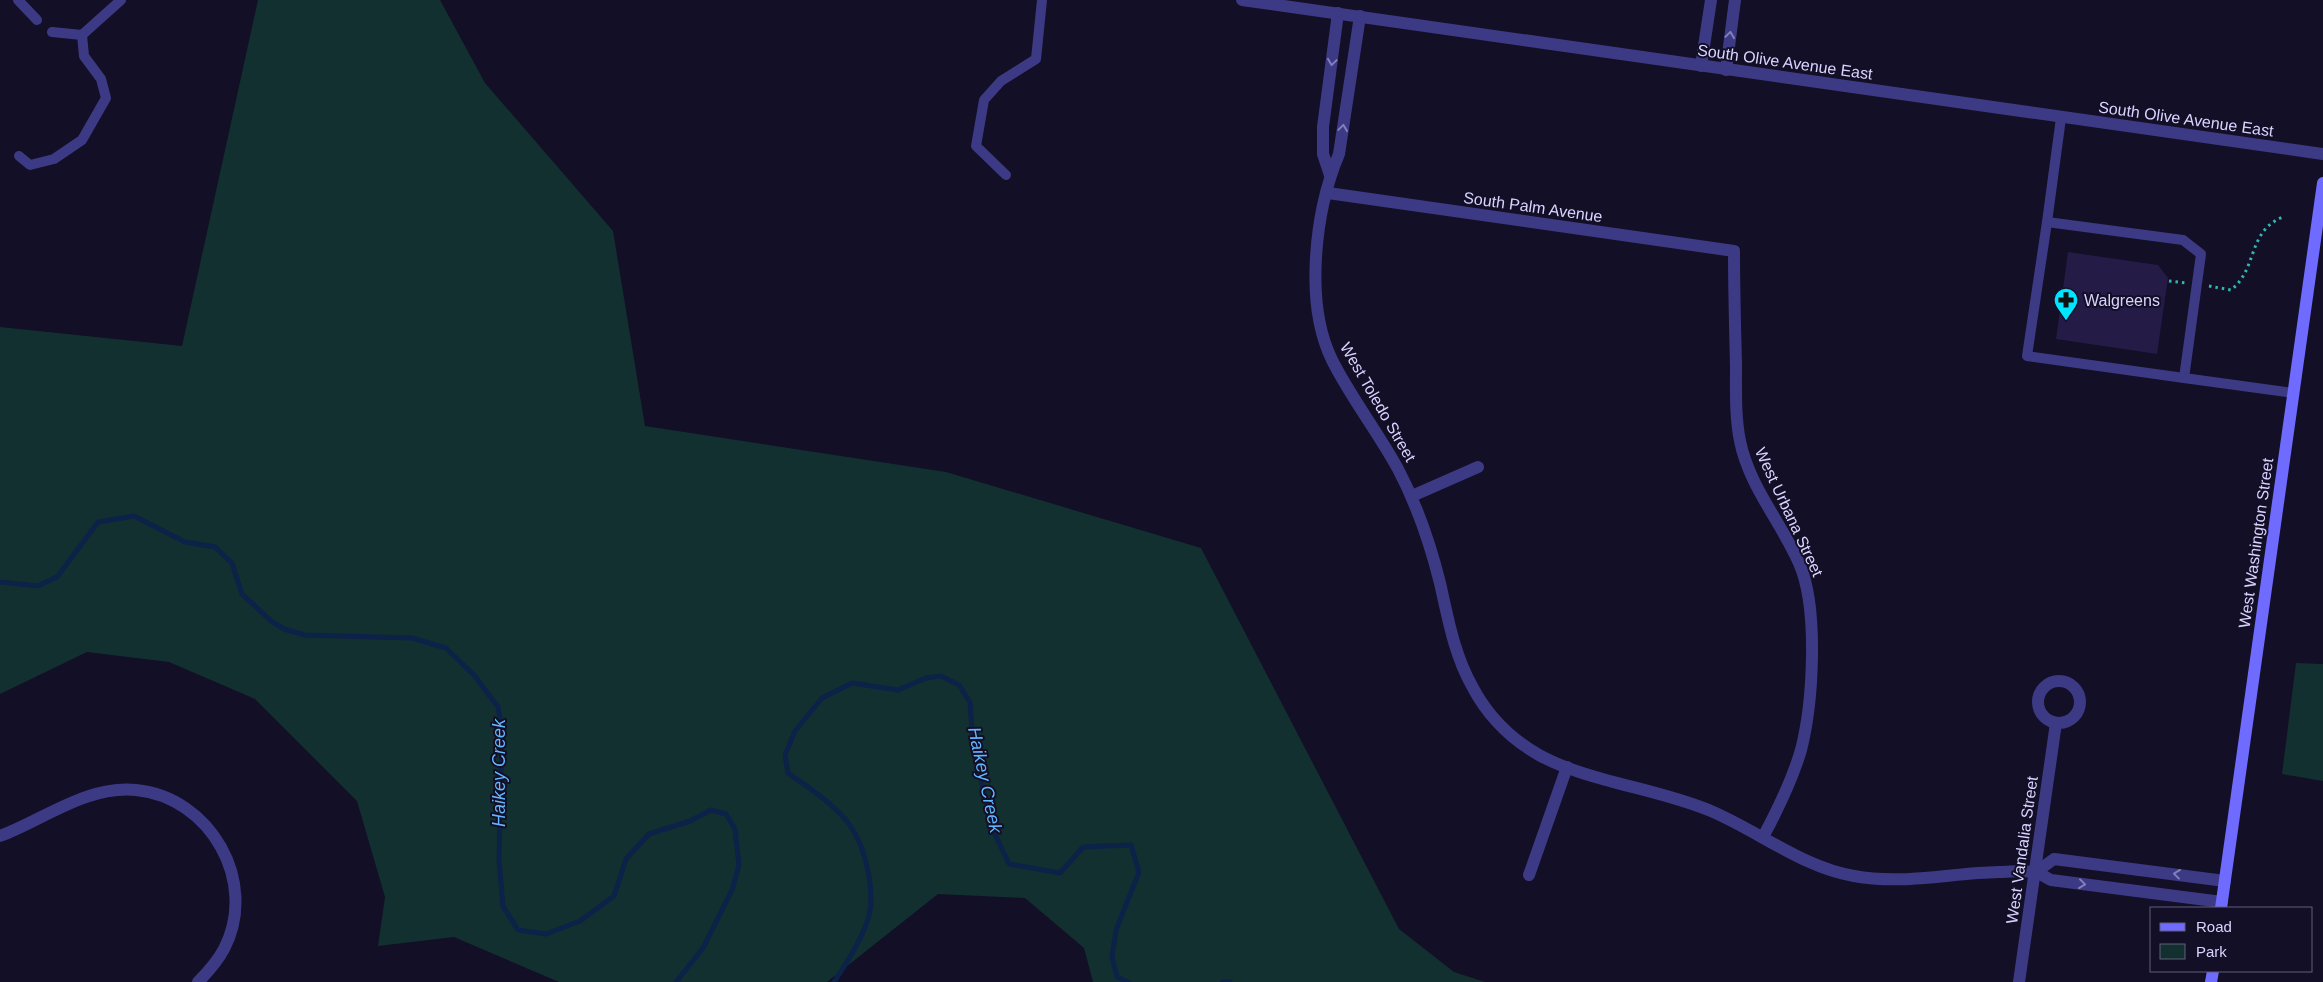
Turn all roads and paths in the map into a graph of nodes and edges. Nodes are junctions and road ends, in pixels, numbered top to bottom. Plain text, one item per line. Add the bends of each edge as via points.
1 (18, 0) edge
2 (120, 0) edge
3 (1042, 0) edge
4 (1242, 0) edge
5 (1710, 0) edge
6 (1735, 0) edge
7 (1338, 13) junction
8 (1360, 16) junction
9 (37, 20) dead end
10 (52, 32) dead end
11 (82, 35) junction
12 (1701, 66) junction
13 (1726, 70) junction
14 (2061, 118) junction
15 (2323, 154) edge
16 (19, 156) dead end
17 (1006, 174) dead end
18 (1330, 175) junction
19 (2323, 183) edge
20 (1328, 193) junction
21 (2283, 217) dead end
22 (2047, 222) junction
23 (1734, 251) joint
24 (2169, 281) dead end
25 (2197, 285) junction
26 (2184, 378) junction
27 (2293, 393) junction
28 (1478, 467) dead end
29 (1412, 496) junction
30 (2056, 723) dead end
31 (1567, 767) junction
32 (0, 836) edge
33 (1763, 837) junction
34 (2036, 872) junction
35 (1529, 875) dead end
36 (2225, 881) junction
37 (2222, 905) edge
38 (198, 982) edge
39 (2019, 982) edge

1 - 9 lane
2 - 11 lane
3 - 17 lane via 1036,59 1001,81 984,100 976,146
4 - 7 street, South Olive Avenue East
5 - 12 street
13 -> 6 street
7 - 8 street, South Olive Avenue East
7 -> 18 street, West Toledo Street via 1323,127 1323,154
8 - 12 street, South Olive Avenue East
18 -> 8 street, West Toledo Street via 1340,154
10 - 11 lane
11 - 16 lane via 84,56 101,79 106,98 82,140 54,159 30,165
12 - 13 street, South Olive Avenue East
13 - 14 street, South Olive Avenue East
14 - 15 street, South Olive Avenue East
14 - 22 lane
18 - 20 street, West Toledo Street
19 - 27 main road, West Washington Street
20 - 23 street, South Palm Avenue
20 - 29 street, West Toledo Street via 1314,278 1322,334 1333,361 1376,429
21 - 25 path via 2274,220 2261,233 2244,274 2231,290
22 - 25 lane via 2183,240 2201,254
22 - 26 lane via 2027,356
23 - 33 street, West Urbana Street via 1740,440 1755,485 1790,542 1800,565 1808,589 1812,629 1801,748 1784,797
24 - 25 path
25 - 26 lane
26 - 27 lane
27 - 36 main road, West Washington Street
28 - 29 street
29 - 31 street, West Toledo Street via 1431,550 1454,642 1473,689 1500,726 1540,755
30 - 34 street, West Vandalia Street
31 - 33 street, West Toledo Street via 1681,799
31 - 35 street
32 - 38 street via 80,799 104,793 127,790 151,793 190,810 210,830 233,873 235,905 225,948
33 - 34 street, West Toledo Street via 1831,871 1876,880 1981,872
36 -> 34 street via 2054,859
34 -> 37 street via 2051,880
34 - 39 street, West Vandalia Street
36 - 37 main road, West Washington Street

